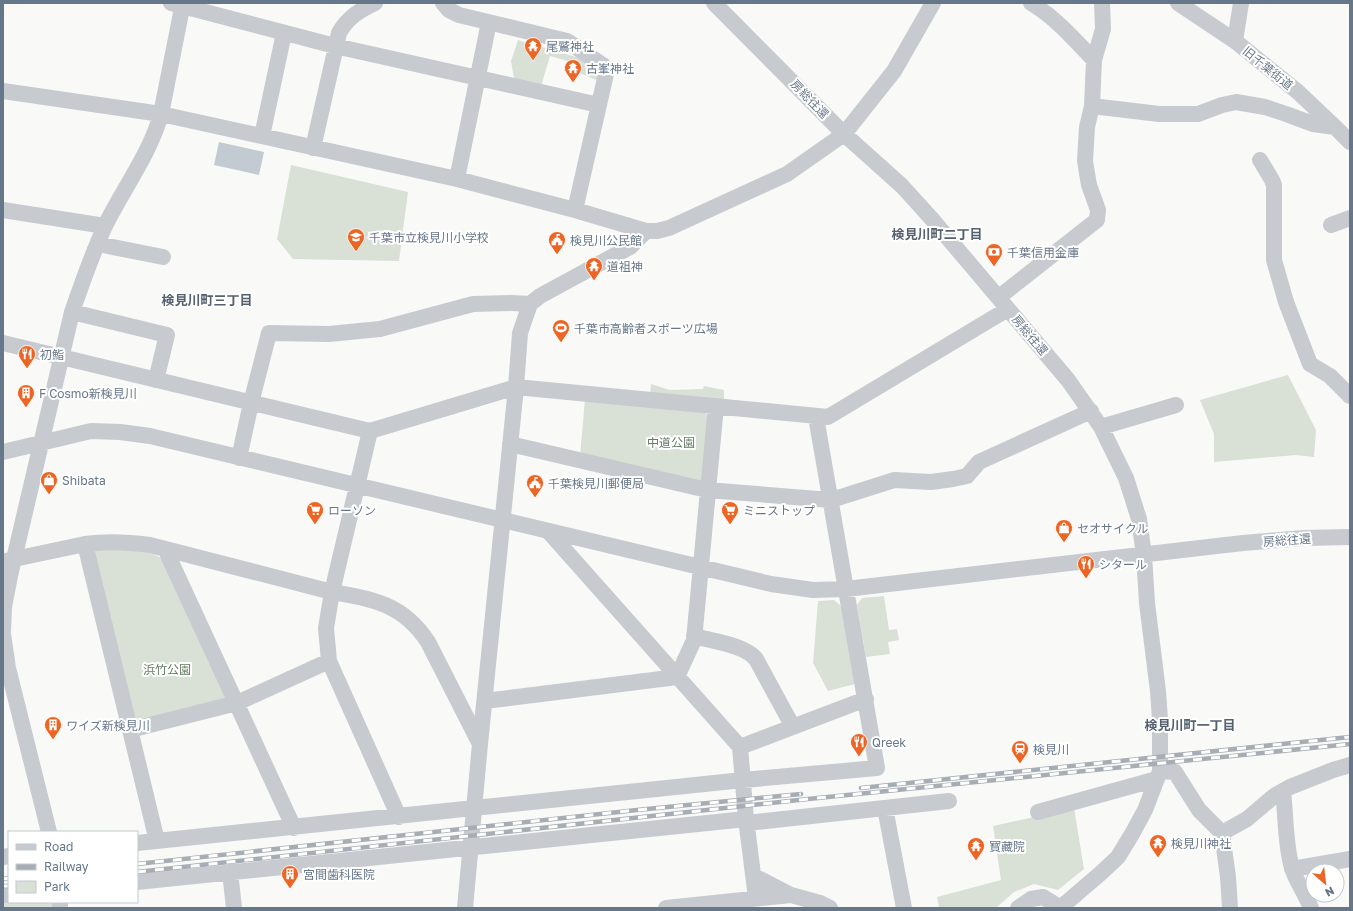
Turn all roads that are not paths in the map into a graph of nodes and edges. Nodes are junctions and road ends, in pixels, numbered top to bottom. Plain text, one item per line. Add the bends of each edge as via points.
1 (443, 3) edge
2 (714, 3) edge
3 (933, 3) edge
4 (1031, 3) edge
5 (1102, 3) edge
6 (1178, 3) edge
7 (1241, 3) edge
8 (179, 4) edge
9 (372, 4) edge
10 (490, 22) junction
11 (284, 33) junction
12 (1235, 41) junction
13 (335, 46) junction
14 (1094, 60) junction
15 (477, 78) junction
16 (3, 91) edge
17 (599, 105) junction
18 (1092, 106) junction
19 (161, 114) junction
20 (1335, 127) junction
21 (844, 134) junction
22 (262, 136) junction
23 (1350, 142) edge
24 (313, 148) junction
25 (1260, 160) dead end
26 (457, 179) junction
27 (3, 210) edge
28 (575, 210) junction
29 (1350, 218) edge
30 (1331, 225) dead end
31 (105, 226) junction
32 (646, 231) junction
33 (98, 244) junction
34 (163, 258) dead end
35 (1003, 303) junction
36 (530, 304) junction
37 (72, 312) junction
38 (3, 343) edge
39 (61, 357) junction
40 (156, 380) junction
41 (516, 387) junction
42 (1350, 396) edge
43 (251, 403) junction
44 (1176, 405) dead end
45 (716, 406) junction
46 (1091, 412) junction
47 (816, 417) junction
48 (1101, 427) junction
49 (370, 431) junction
50 (41, 442) junction
51 (510, 444) junction
52 (3, 452) edge
53 (239, 458) junction
54 (358, 486) junction
55 (707, 490) junction
56 (831, 500) junction
57 (503, 519) junction
58 (548, 531) junction
59 (1350, 537) edge
60 (85, 544) junction
61 (166, 551) junction
62 (1144, 555) junction
63 (9, 560) edge
64 (701, 566) junction
65 (846, 589) junction
66 (332, 592) junction
67 (3, 631) edge
68 (3, 634) edge
69 (694, 636) junction
70 (329, 661) junction
71 (677, 677) junction
72 (866, 699) junction
73 (485, 701) junction
74 (237, 703) junction
75 (793, 727) junction
76 (130, 730) junction
77 (480, 744) junction
78 (740, 747) junction
79 (1350, 765) edge
80 (1158, 775) junction
81 (743, 780) junction
82 (1283, 791) junction
83 (949, 801) dead end
84 (475, 808) junction
85 (885, 808) junction
86 (1038, 812) dead end
87 (399, 817) junction
88 (747, 821) junction
89 (294, 828) junction
90 (49, 831) edge
91 (1222, 833) junction
92 (157, 841) junction
93 (138, 843) edge
94 (471, 848) junction
95 (1350, 859) edge
96 (1292, 870) junction
97 (230, 872) junction
98 (754, 876) junction
99 (138, 882) edge
100 (791, 895) junction
101 (756, 898) junction
102 (721, 905) edge
103 (824, 906) edge
104 (234, 908) edge
105 (465, 908) edge
106 (666, 908) edge
107 (904, 908) edge
108 (1018, 908) edge
109 (1061, 908) edge
110 (1230, 908) edge
111 (1311, 908) edge

1 - 10 street via 459,15
2 - 21 street, 房総往還
3 - 21 street via 894,70
4 - 14 street via 1046,12
5 - 14 street via 1103,29
6 - 12 street, 旧千葉街道
7 - 12 street
8 - 11 street
8 - 19 street
9 - 13 street via 343,25
10 - 15 street
10 - 17 street via 567,41 604,66 606,74
11 - 13 street
11 - 22 street
12 - 20 street, 旧千葉街道 via 1298,92
13 - 15 street
13 - 24 street
14 - 18 street
15 - 17 street
15 - 26 street
16 - 19 street
17 - 28 street
18 - 20 street via 1159,114 1198,114 1236,102 1264,107 1313,124
18 - 35 street via 1087,128 1085,161 1089,184 1098,210 1097,220
19 - 22 street
19 - 31 street via 156,132
20 - 23 street, 旧千葉街道
21 - 32 street via 787,174 669,228
21 - 35 street, 房総往還 via 902,186
22 - 24 street
24 - 26 street
25 - 42 street via 1274,185 1274,260 1286,302 1310,364 1330,376
26 - 28 street
27 - 31 street
28 - 32 street
29 - 30 street
31 - 33 street
32 - 36 street via 630,247
33 - 34 street
33 - 37 street via 82,280
35 - 46 street, 房総往還 via 1068,380
35 - 47 street via 828,417
36 - 41 street via 520,333
36 - 43 street via 472,304 380,329 329,334 269,333
37 - 39 street
37 - 40 street via 167,334
38 - 39 street
39 - 40 street
39 - 50 street
40 - 43 street
41 - 45 street
41 - 49 street
41 - 51 street
43 - 49 street
43 - 53 street
44 - 48 street
45 - 47 street
45 - 55 street
46 - 48 street, 房総往還
46 - 56 street via 979,462 966,476 931,482 894,480
47 - 56 street
48 - 62 street, 房総往還 via 1126,478 1139,519
49 - 54 street
50 - 52 street
50 - 53 street via 91,431 120,432 150,436
50 - 63 street
51 - 55 street
51 - 57 street
53 - 54 street
54 - 57 street
54 - 66 street
55 - 56 street
55 - 64 street
56 - 65 street
57 - 58 street
57 - 73 street
58 - 64 street
58 - 71 street
59 - 62 street, 房総往還 via 1243,543
60 - 61 street via 132,543 150,545
60 - 63 street
60 - 76 street
61 - 66 street
61 - 74 street
62 - 65 street
62 - 80 street via 1160,720
63 - 67 street via 10,576 4,607
64 - 65 street via 771,584 813,590
64 - 69 street
65 - 72 street
66 - 70 street via 326,628
66 - 77 street via 388,606 400,612 421,630
68 - 90 street via 8,668
69 - 71 street
69 - 75 street via 752,653
70 - 74 street
70 - 87 street
71 - 73 street
71 - 78 street
72 - 75 street
72 - 81 street via 877,768
73 - 77 street
74 - 76 street
74 - 89 street
75 - 78 street
76 - 92 street
77 - 84 street
78 - 81 street
79 - 82 street
80 - 86 street
80 - 91 street via 1175,772 1200,810
80 - 109 street via 1146,810 1118,857
81 - 84 street
81 - 88 street
82 - 91 street via 1247,819
82 - 96 street
83 - 85 street
84 - 87 street
84 - 94 street
85 - 88 street
85 - 107 street
87 - 89 street
88 - 94 street
88 - 98 street
89 - 92 street
91 - 110 street
92 - 93 street
94 - 97 street
94 - 105 street
95 - 96 street
96 - 111 street
97 - 99 street
97 - 104 street
98 - 100 street
98 - 101 street
100 - 101 street
100 - 103 street
101 - 102 street
102 - 106 street
108 - 109 street via 1031,899 1043,897

